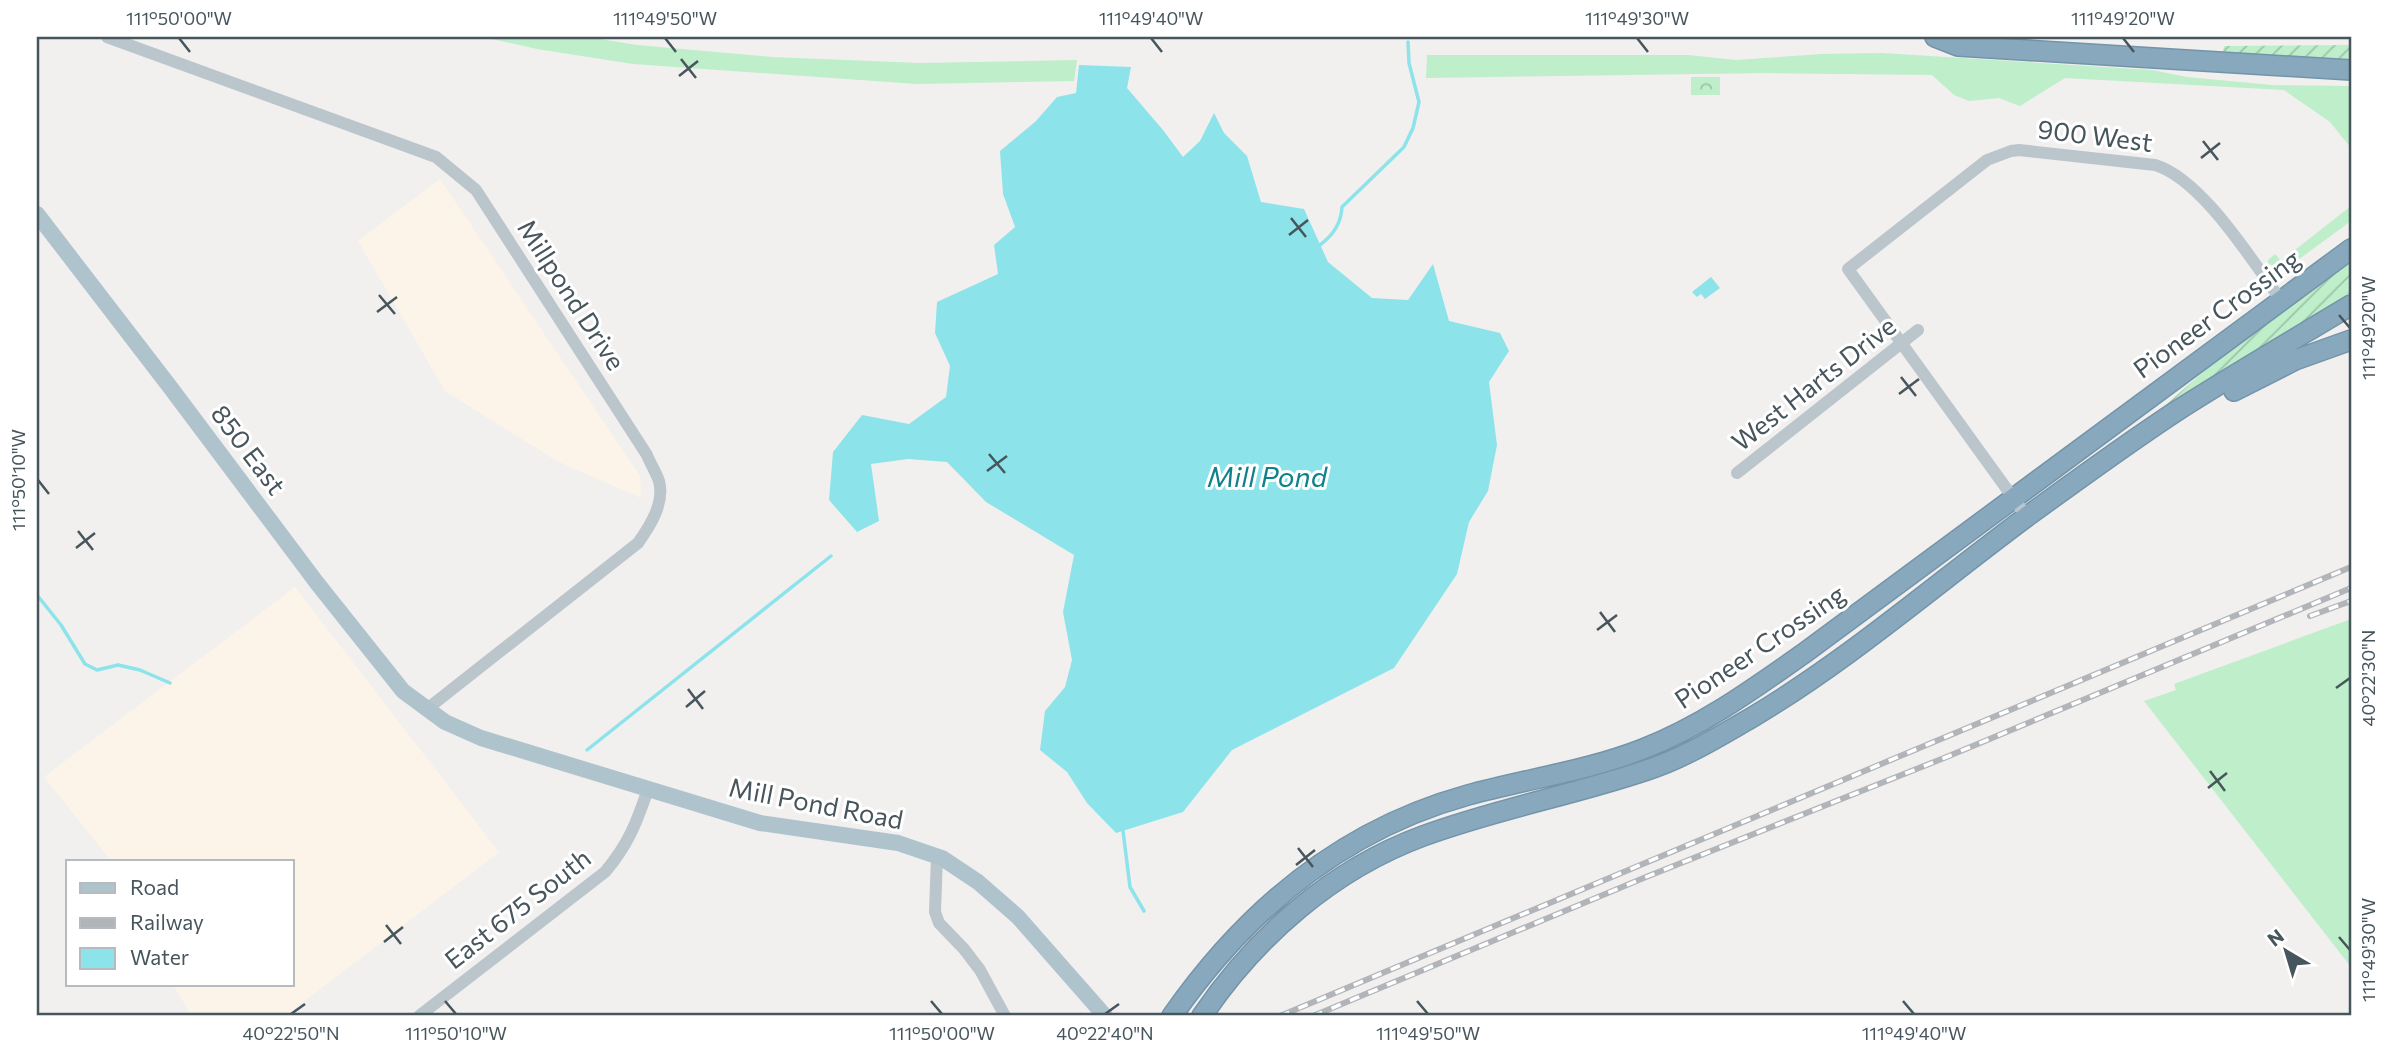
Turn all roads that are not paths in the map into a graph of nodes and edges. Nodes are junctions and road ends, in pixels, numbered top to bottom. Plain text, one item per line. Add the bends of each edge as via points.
1 (107, 37) edge
2 (1935, 37) edge
3 (2203, 61) junction
4 (2351, 70) edge
5 (2351, 80) edge
6 (37, 214) edge
7 (2351, 249) edge
8 (2281, 300) junction
9 (2351, 304) edge
10 (1918, 330) dead end
11 (2351, 340) edge
12 (1902, 342) junction
13 (1737, 473) dead end
14 (2013, 497) junction
15 (2028, 517) junction
16 (426, 709) junction
17 (648, 789) junction
18 (937, 856) junction
19 (1204, 1013) edge
20 (419, 1016) edge
21 (1005, 1016) edge
22 (1105, 1016) edge
23 (1172, 1016) edge

1 - 16 street, Millpond Drive via 436,157 455,171 476,190 647,455 659,482 659,503 638,543
2 - 3 highway via 1958,46
3 - 4 highway
3 - 5 highway via 2233,71
6 - 16 main road, 850 East via 317,583 403,691
7 - 8 highway, Pioneer Crossing
8 - 12 street, 900 West via 2227,226 2174,173 2133,162 2011,151 1987,160 1848,269
8 - 14 highway, Pioneer Crossing
9 - 15 highway, Pioneer Crossing via 2178,410
10 - 12 street, West Harts Drive
11 - 15 highway via 2248,383 2070,500
12 - 13 street, West Harts Drive
12 - 14 street
14 - 15 street
14 - 23 highway, Pioneer Crossing via 1803,654 1691,728 1602,762 1466,795 1414,813 1331,856 1278,895 1243,929 1206,968
15 - 19 highway, Pioneer Crossing via 1819,675 1703,746 1651,769 1421,836 1335,882 1261,945
16 - 17 main road, Mill Pond Road via 481,738
17 - 18 main road, Mill Pond Road via 760,823 898,843
17 - 20 street, East 675 South via 635,827 605,872
18 - 21 street via 935,912 939,923 980,970
18 - 22 main road, Mill Pond Road via 1017,917

